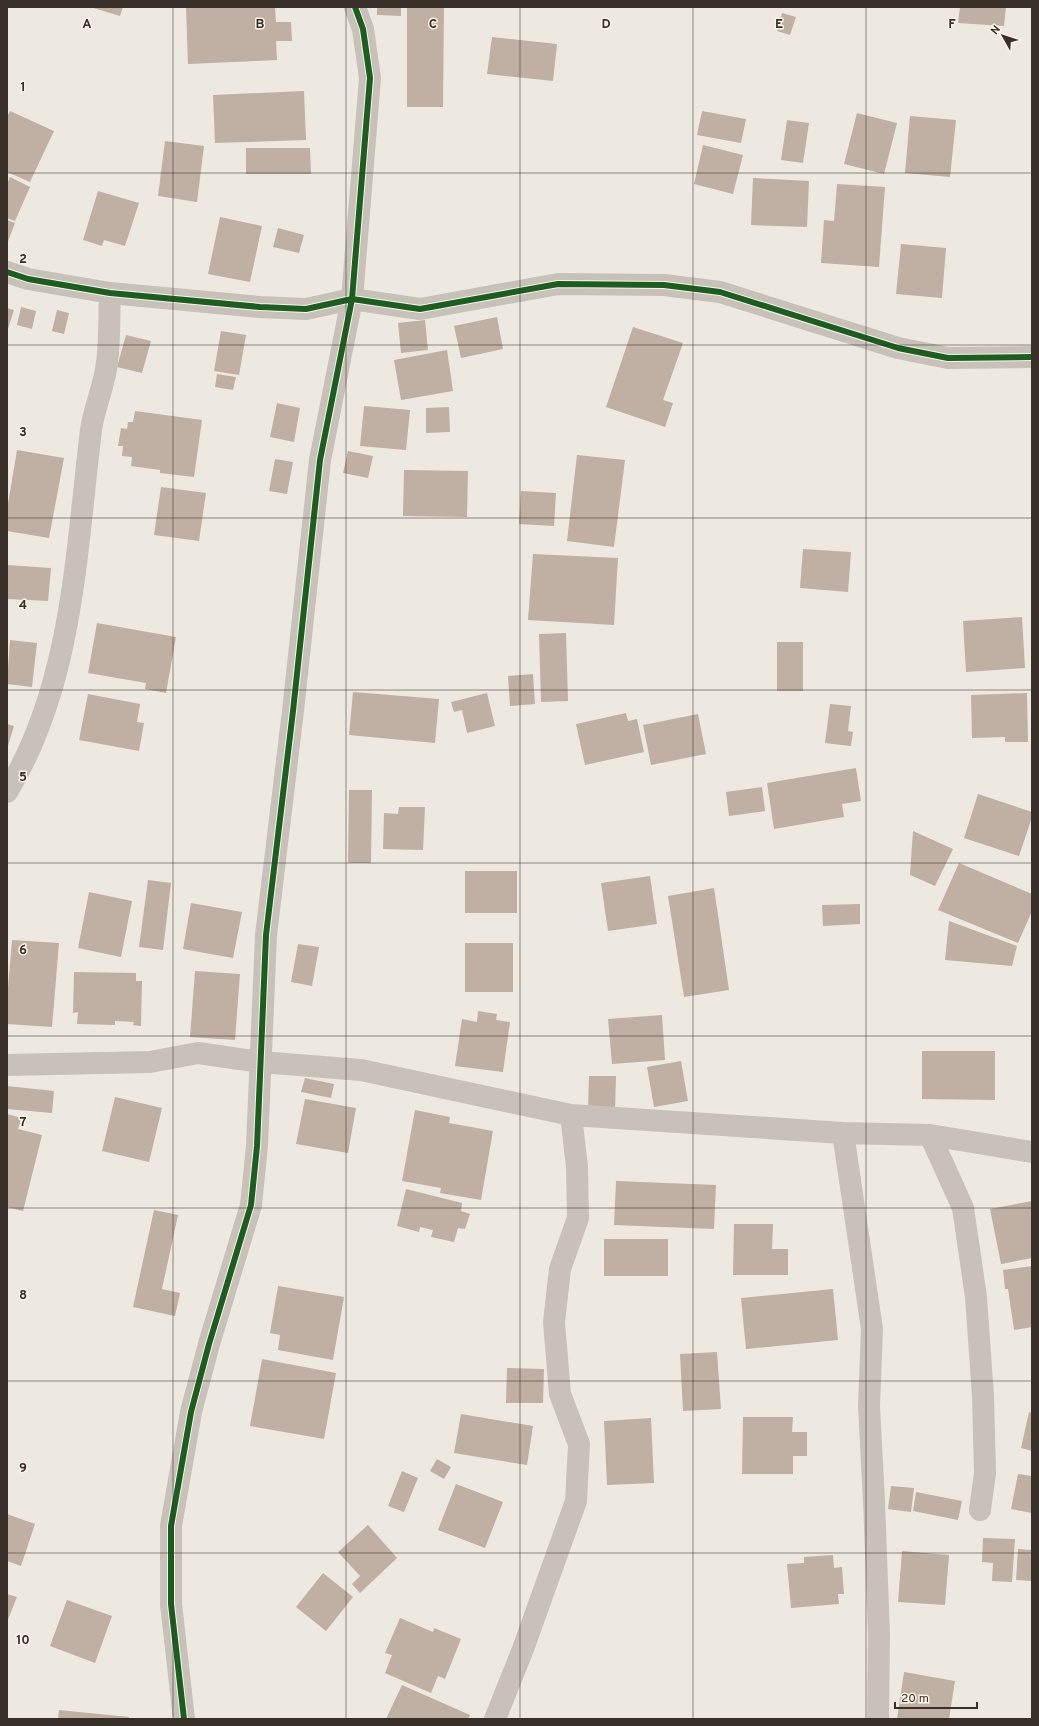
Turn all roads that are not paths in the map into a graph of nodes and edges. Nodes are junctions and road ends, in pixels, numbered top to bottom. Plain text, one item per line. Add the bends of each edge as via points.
1 (355, 7) edge
2 (7, 272) edge
3 (110, 293) junction
4 (352, 299) junction
5 (1032, 357) edge
6 (7, 792) edge
7 (260, 1062) junction
8 (7, 1065) edge
9 (571, 1115) junction
10 (843, 1133) junction
11 (930, 1136) junction
12 (1032, 1152) edge
13 (980, 1510) dead end
14 (184, 1719) edge
15 (495, 1719) edge
16 (878, 1719) edge

1 - 4 street via 363,29 370,78
2 - 3 street via 28,279
3 - 4 street via 306,309
3 - 6 street via 107,363 91,428 74,577 60,661 41,720 18,774
4 - 5 street via 420,309 558,284 664,285 720,292 898,348 948,358
4 - 7 street via 320,460 294,711 266,935
7 - 8 street via 198,1053 150,1062
7 - 9 street via 361,1070
7 - 14 street via 257,1146 251,1205 209,1344 192,1412 171,1526 171,1604
9 - 10 street
9 - 15 street via 577,1167 578,1218 560,1269 554,1322 560,1394 579,1444 576,1501 529,1635
10 - 11 street
10 - 16 street via 872,1328 868,1406 874,1501
11 - 12 street
11 - 13 street via 963,1208 976,1297 985,1473

